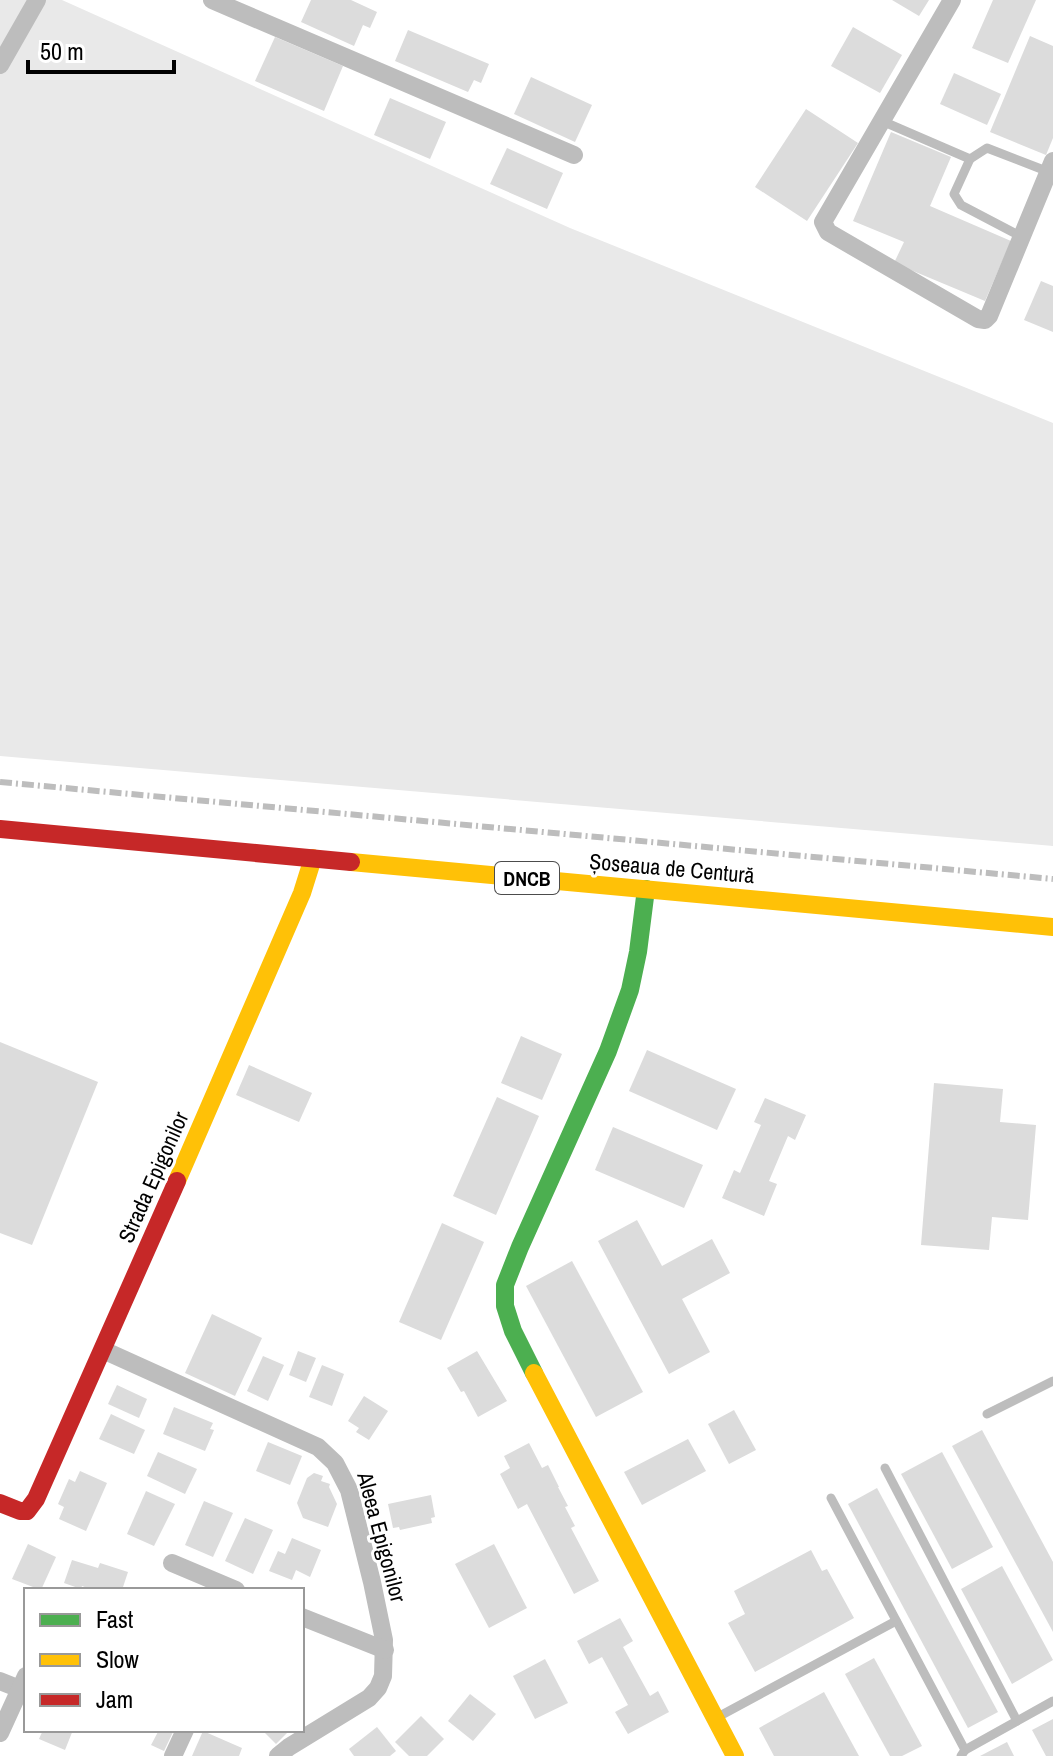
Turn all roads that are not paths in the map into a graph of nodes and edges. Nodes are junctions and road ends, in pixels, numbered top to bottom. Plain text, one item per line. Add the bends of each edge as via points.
1 (37, 0) edge
2 (212, 0) edge
3 (952, 0) edge
4 (0, 65) edge
5 (882, 121) junction
6 (574, 155) dead end
7 (970, 159) junction
8 (1051, 166) edge
9 (1022, 237) junction
10 (0, 829) edge
11 (313, 858) junction
12 (646, 889) junction
13 (1053, 927) edge
14 (103, 1350) junction
15 (1053, 1381) edge
16 (987, 1414) dead end
17 (885, 1468) dead end
18 (831, 1498) dead end
19 (0, 1503) edge
20 (172, 1563) dead end
21 (231, 1588) edge
22 (304, 1618) edge
23 (896, 1621) junction
24 (385, 1650) junction
25 (0, 1681) edge
26 (23, 1682) edge
27 (1053, 1701) edge
28 (715, 1718) junction
29 (1017, 1721) junction
30 (184, 1732) edge
31 (0, 1733) edge
32 (963, 1753) edge
33 (173, 1756) edge
34 (278, 1756) edge
35 (735, 1756) edge

1 - 4 street
2 - 6 street
3 - 5 street
5 - 7 lane
5 - 9 street via 823,222 828,232 985,320
7 - 8 lane via 987,148
7 - 9 lane via 954,194 957,200
8 - 9 street
10 - 11 street, Șoseaua de Centură / DNCB
11 - 12 street, Șoseaua de Centură / DNCB
11 - 14 street, Strada Epigonilor
12 - 13 street, Șoseaua de Centură / DNCB
12 - 28 street via 630,990 520,1247 505,1285 505,1306 532,1369
14 - 19 street, Strada Epigonilor via 36,1499 27,1511
14 - 24 street, Aleea Epigonilor via 328,1454 349,1490
15 - 16 lane
17 - 29 lane
18 - 23 lane
20 - 21 street
22 - 24 street
23 - 28 lane
23 - 32 lane
24 - 34 street via 383,1676 374,1694
25 - 26 street
26 - 31 street
27 - 29 lane
28 - 35 street
29 - 32 lane
30 - 33 street

